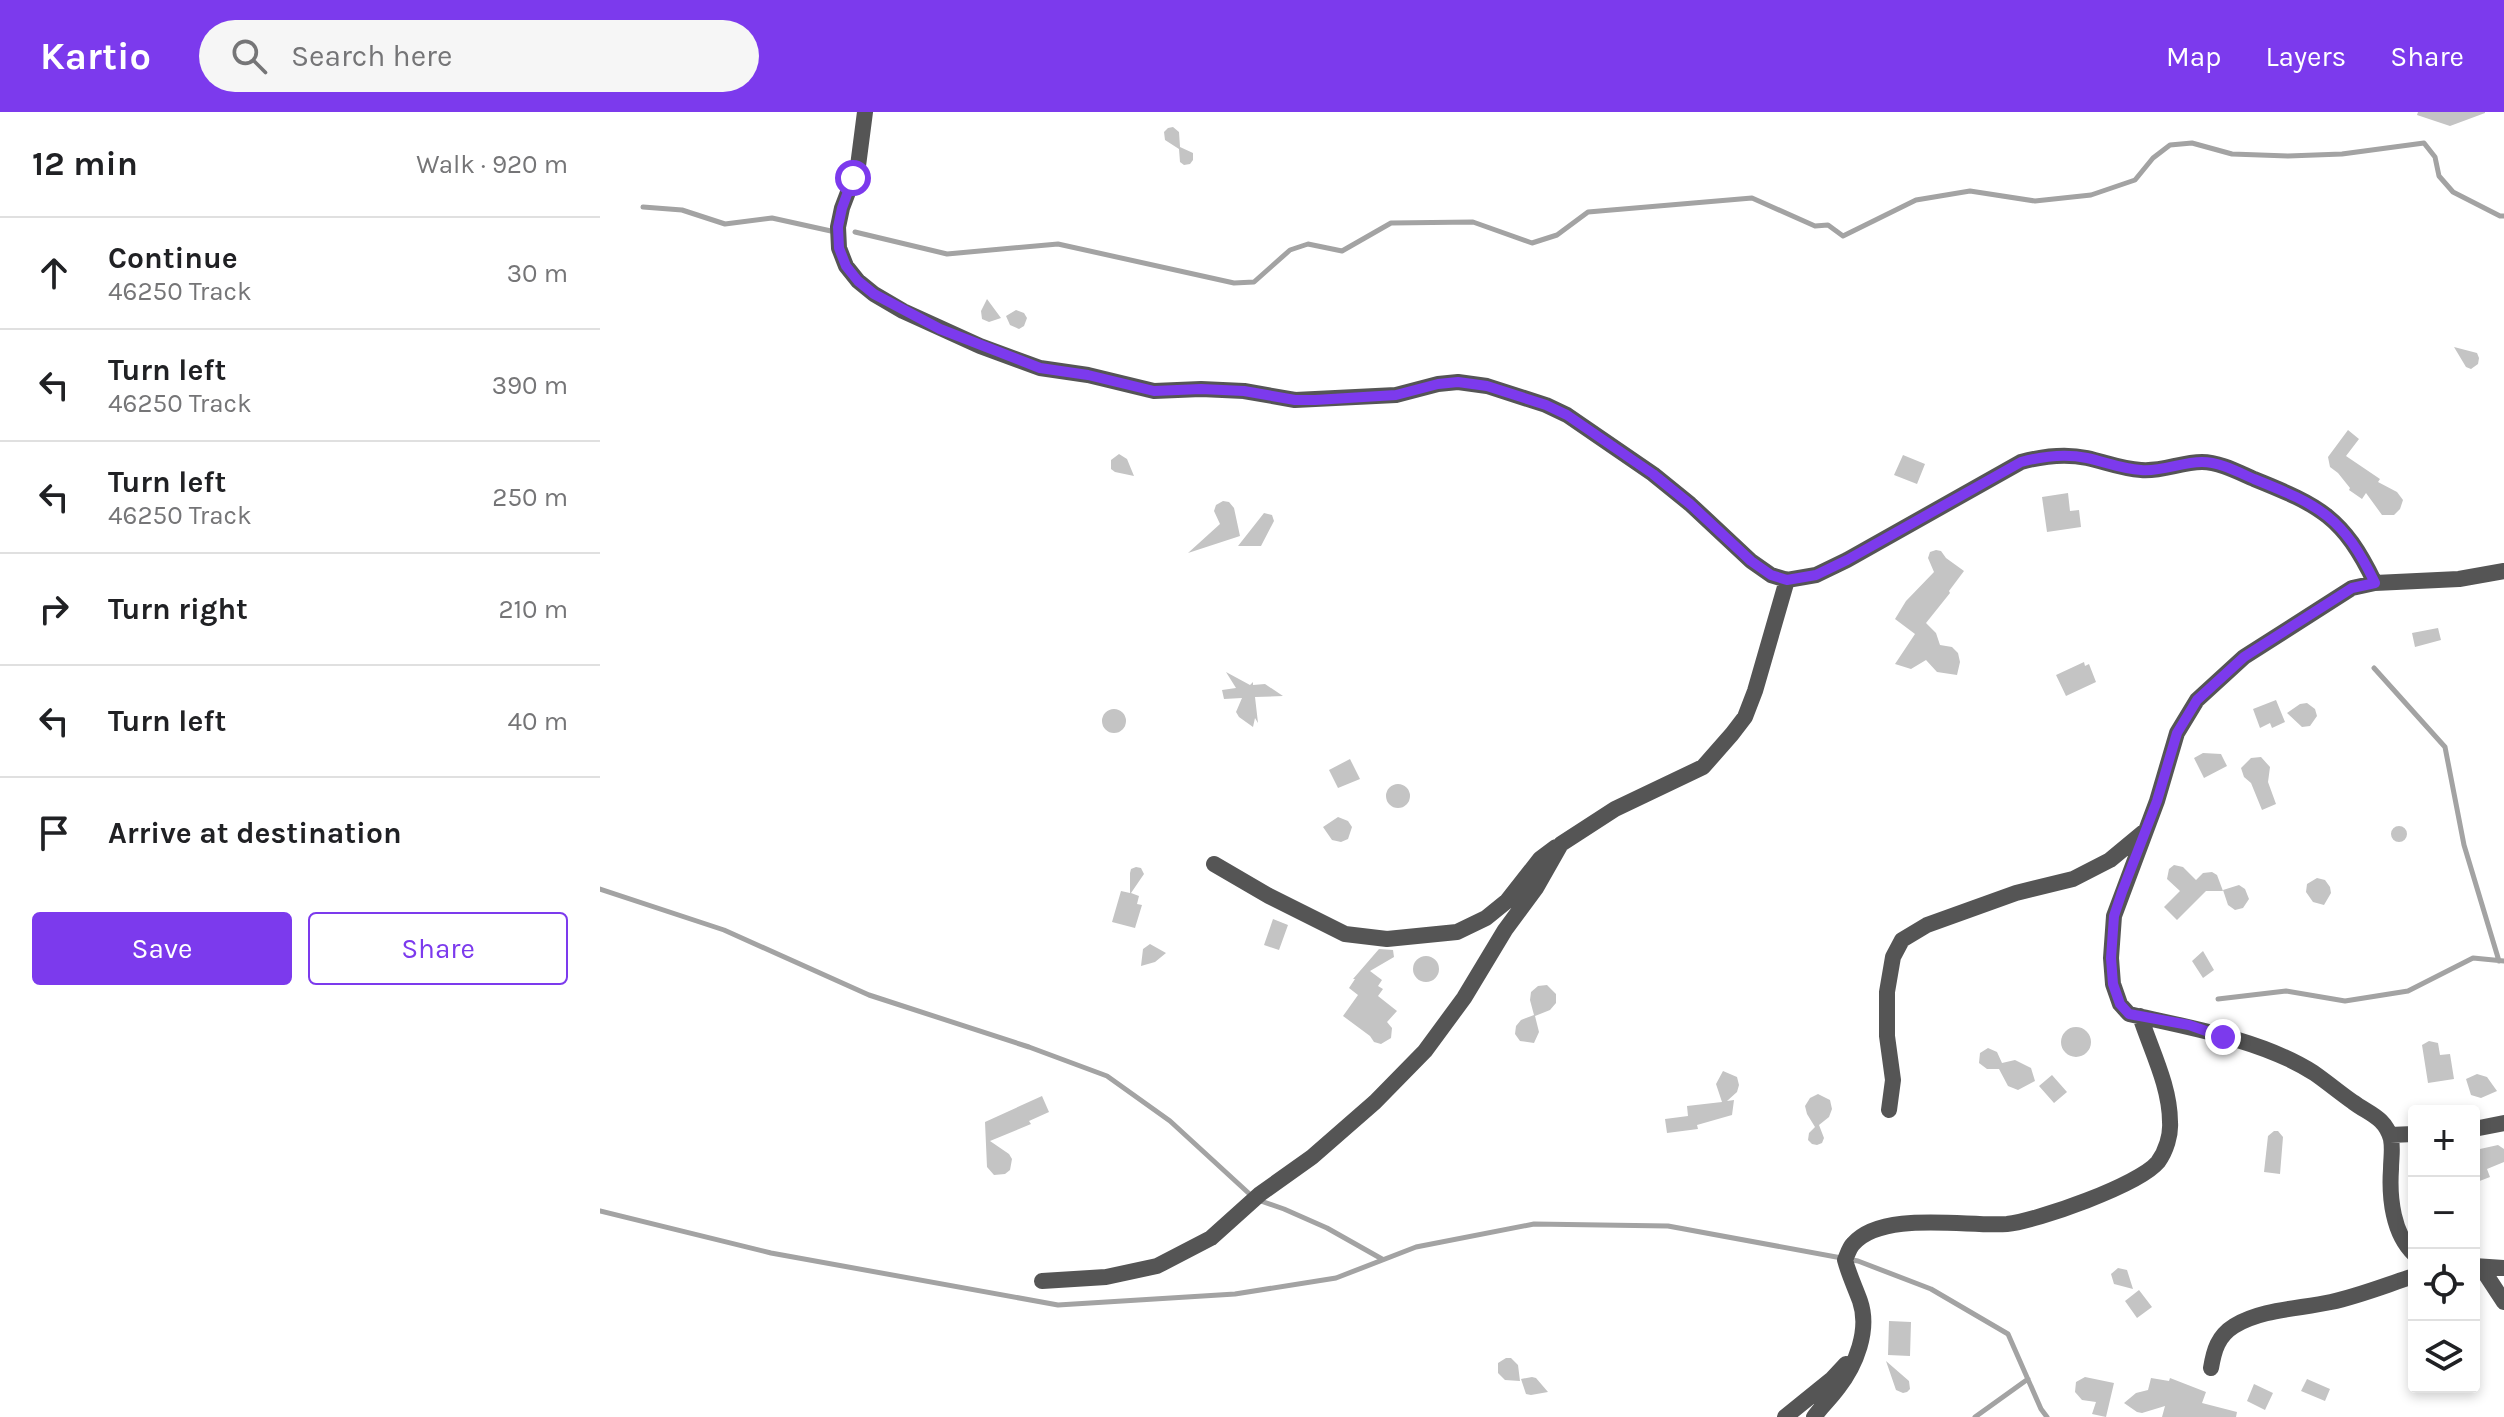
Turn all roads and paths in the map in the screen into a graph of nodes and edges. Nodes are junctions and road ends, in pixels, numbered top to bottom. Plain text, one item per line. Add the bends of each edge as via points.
1 (865, 112) edge
2 (2504, 571) edge
3 (1787, 580) junction
4 (2375, 583) junction
5 (2146, 830) junction
6 (1561, 844) junction
7 (1214, 864) dead end
8 (2140, 1016) junction
9 (1889, 1110) dead end
10 (2504, 1123) edge
11 (2480, 1128) edge
12 (2408, 1134) edge
13 (2390, 1135) junction
14 (2409, 1249) edge
15 (2480, 1266) edge
16 (2504, 1268) edge
17 (2480, 1269) edge
18 (2408, 1278) edge
19 (1042, 1281) dead end
20 (2504, 1302) edge
21 (1858, 1352) junction
22 (2211, 1368) dead end
23 (1785, 1417) edge
24 (1814, 1417) edge

1 - 3 street via 858,166 838,227 839,248 858,281 903,311 1040,368 1154,391 1244,391 1315,400 1396,395 1458,382 1487,386 1567,415 1653,474 1751,561
2 - 4 street
3 - 4 street via 1816,575 1847,560 2021,462 2066,454 2141,470 2203,462 2290,494 2326,513 2345,532
3 - 6 street via 1755,691 1732,734 1703,767 1615,809
4 - 5 street via 2352,588 2244,657 2197,700 2177,733
5 - 8 street via 2122,892 2111,958 2115,994 2129,1014
5 - 9 street via 2110,860 2073,879 2016,893 1927,925 1902,940 1887,992 1893,1080
6 - 7 street via 1540,859 1507,901 1486,918 1457,932 1387,939 1345,934
6 - 19 street via 1425,1051 1312,1157 1211,1238 1157,1266 1106,1277
8 - 13 street via 2206,1030 2295,1063 2375,1114
8 - 21 street via 2170,1121 2168,1143 2158,1162 2132,1179 2039,1218 2008,1224 1893,1225 1866,1234 1845,1260 1864,1319
10 - 11 street
12 - 13 street
13 - 14 street via 2396,1227
15 - 16 street
17 - 20 street
18 - 22 street via 2233,1326 2215,1347
21 - 23 street
21 - 24 street via 1840,1387

